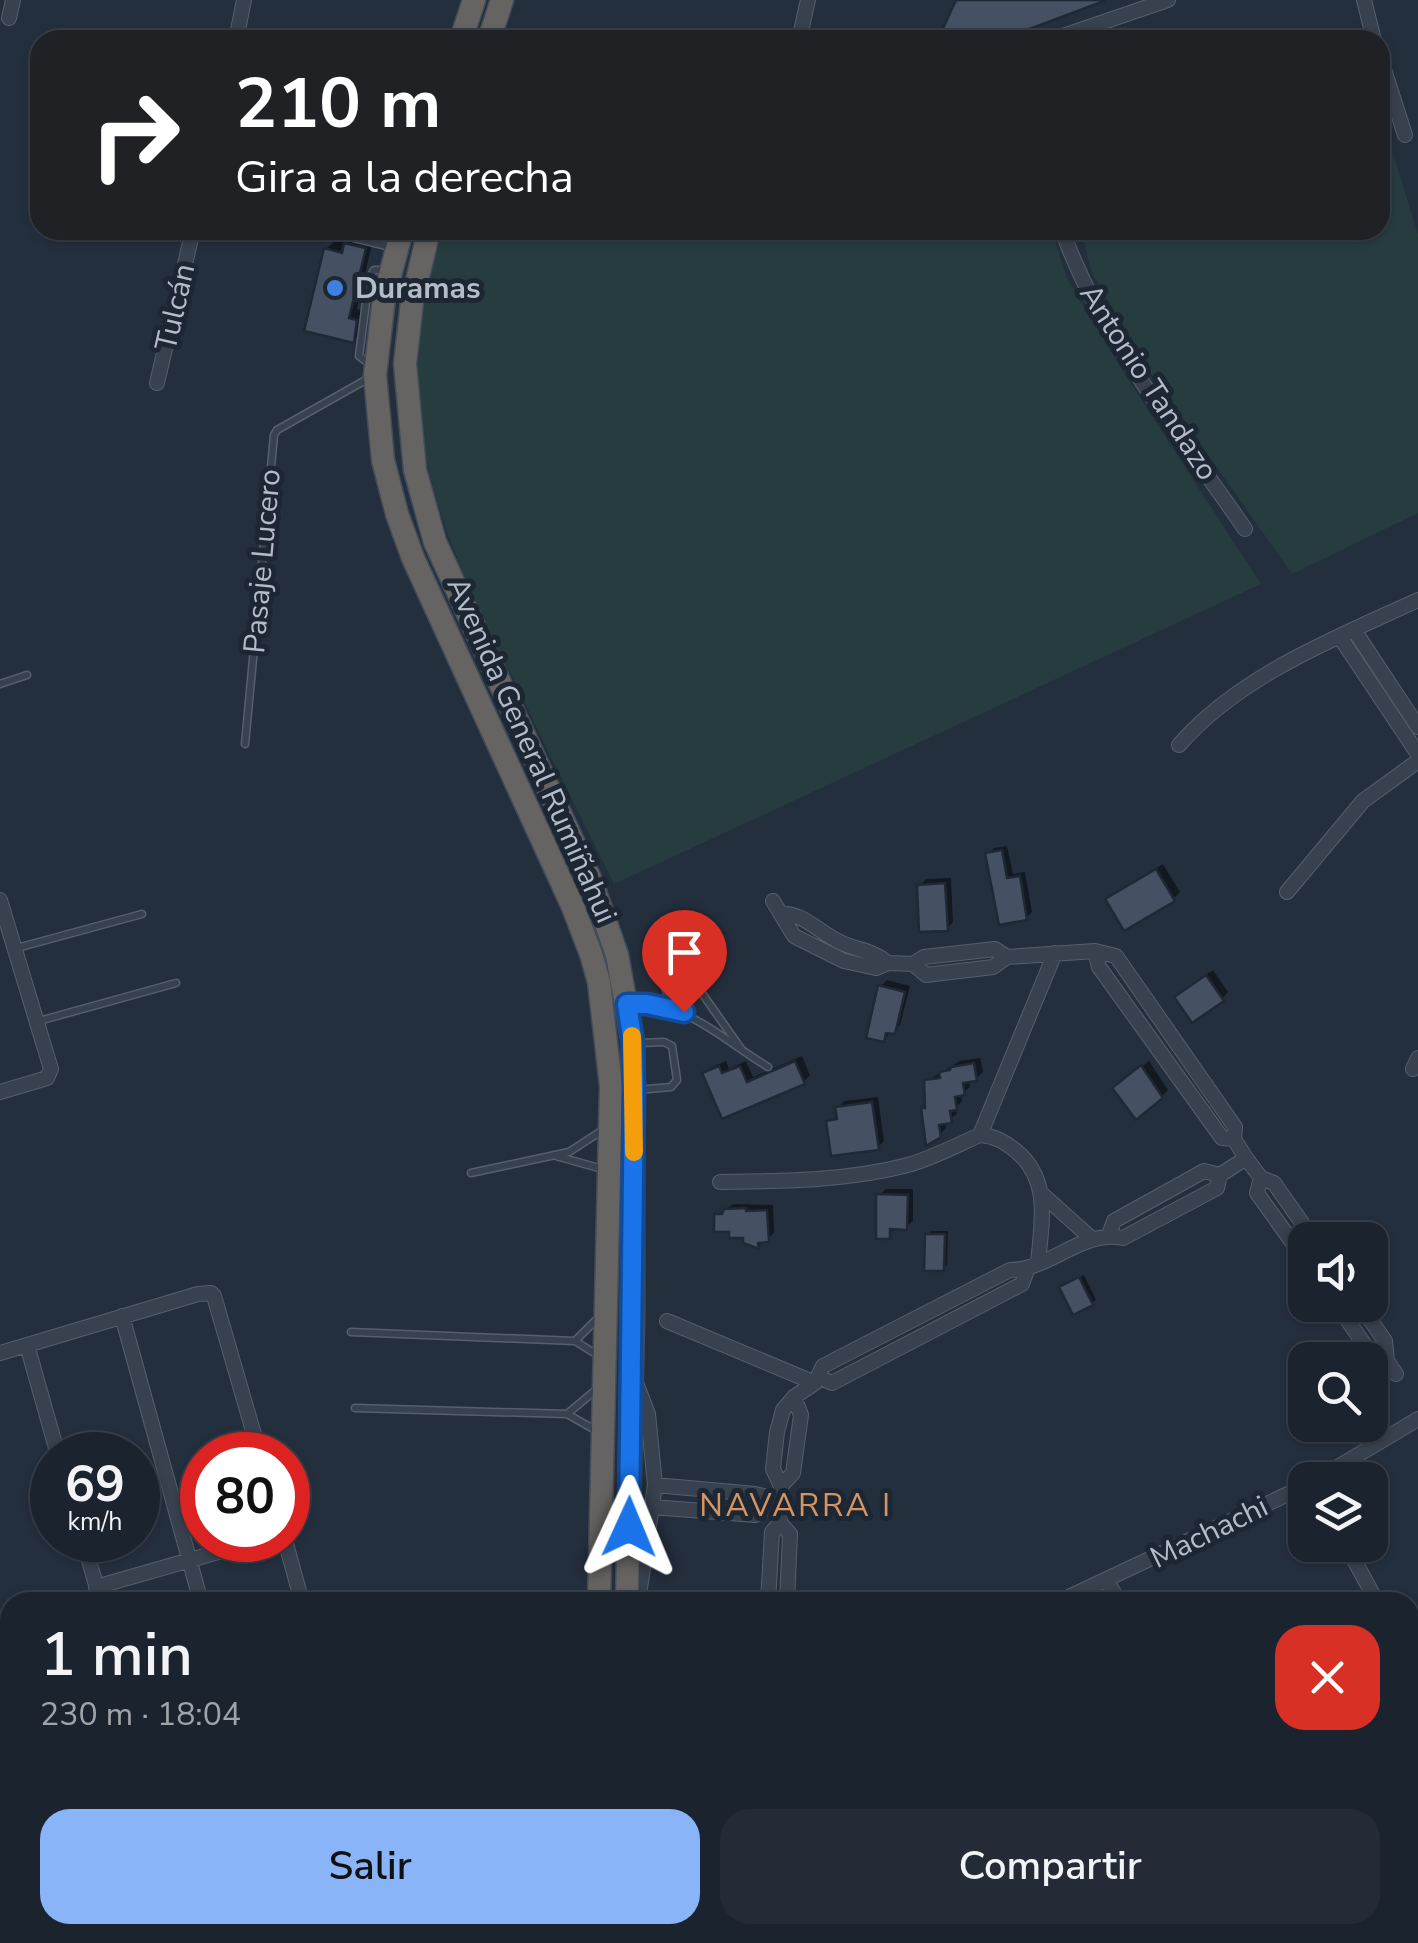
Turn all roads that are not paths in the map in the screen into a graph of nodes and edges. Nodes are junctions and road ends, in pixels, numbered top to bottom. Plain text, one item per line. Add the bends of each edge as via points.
1 (13, 0) edge
2 (244, 0) edge
3 (474, 0) edge
4 (502, 0) edge
5 (808, 0) edge
6 (1168, 0) edge
7 (1364, 0) edge
8 (9, 18) dead end
9 (238, 30) edge
10 (464, 30) edge
11 (492, 30) edge
12 (800, 30) edge
13 (1080, 30) edge
14 (1372, 30) edge
15 (1390, 88) edge
16 (1405, 134) dead end
17 (191, 240) edge
18 (400, 240) edge
19 (427, 240) edge
20 (1066, 240) edge
21 (375, 370) junction
22 (158, 384) dead end
23 (1245, 529) dead end
24 (1418, 600) edge
25 (1347, 634) junction
26 (28, 675) dead end
27 (0, 684) edge
28 (1418, 727) edge
29 (244, 744) dead end
30 (1179, 745) dead end
31 (1418, 757) edge
32 (1287, 892) dead end
33 (0, 900) edge
34 (773, 901) dead end
35 (142, 914) dead end
36 (16, 948) junction
37 (1055, 953) junction
38 (682, 965) dead end
39 (176, 983) dead end
40 (627, 1004) junction
41 (38, 1022) junction
42 (633, 1043) junction
43 (744, 1052) junction
44 (768, 1067) dead end
45 (634, 1090) junction
46 (0, 1092) edge
47 (611, 1124) junction
48 (980, 1135) junction
49 (554, 1155) junction
50 (1246, 1158) junction
51 (609, 1171) junction
52 (471, 1173) dead end
53 (1261, 1178) junction
54 (720, 1182) dead end
55 (1042, 1195) junction
56 (1301, 1222) edge
57 (1288, 1236) edge
58 (1092, 1239) junction
59 (1032, 1267) junction
60 (606, 1312) junction
61 (122, 1316) junction
62 (667, 1322) dead end
63 (351, 1332) dead end
64 (575, 1340) junction
65 (27, 1345) junction
66 (0, 1354) edge
67 (1388, 1362) edge
68 (604, 1372) junction
69 (1396, 1374) dead end
70 (632, 1376) junction
71 (817, 1380) junction
72 (794, 1397) junction
73 (355, 1408) dead end
74 (567, 1414) junction
75 (1418, 1420) edge
76 (52, 1432) edge
77 (253, 1432) edge
78 (603, 1434) junction
79 (1347, 1462) edge
80 (655, 1485) junction
81 (780, 1493) junction
82 (1288, 1494) edge
83 (652, 1507) junction
84 (780, 1523) junction
85 (180, 1530) edge
86 (89, 1562) edge
87 (181, 1562) edge
88 (189, 1562) edge
89 (290, 1562) edge
90 (1355, 1562) edge
91 (1107, 1581) junction
92 (96, 1587) junction
93 (97, 1592) edge
94 (198, 1592) edge
95 (299, 1592) edge
96 (599, 1592) edge
97 (627, 1592) edge
98 (639, 1592) edge
99 (769, 1592) edge
100 (787, 1592) edge
101 (1081, 1592) edge
102 (1113, 1592) edge
103 (1372, 1592) edge

1 - 8 street
2 - 9 street
3 - 10 highway
4 - 11 highway
5 - 12 street
6 - 13 street
7 - 14 street
15 - 16 street
17 - 22 street, Tulcán
18 - 21 highway, Avenida General Rumiñahui
19 - 40 highway, Avenida General Rumiñahui via 405,364 415,470 435,542 592,883
20 - 23 street, Antonio Tandazo via 1131,362
21 - 29 lane, Pasaje Lucero via 274,435
21 - 47 highway, Avenida General Rumiñahui via 384,460 413,558 592,954 608,1048
24 - 25 street
25 - 28 street
25 - 30 street via 1259,679
25 - 31 street
26 - 27 lane
31 - 32 street via 1363,801
33 - 36 street
34 - 37 street via 783,914 794,913 842,943 888,962 913,964 926,975
35 - 36 lane
36 - 41 street
37 - 48 street
37 - 50 street via 1096,951 1100,967 1222,1138 1234,1139
38 - 43 lane
39 - 41 lane
40 - 42 highway, Avenida General Rumiñahui
40 - 43 lane via 684,1012
41 - 46 street via 50,1073
42 - 45 highway, Avenida General Rumiñahui
42 - 45 lane via 672,1046 677,1080 672,1088
43 - 44 lane
45 - 70 highway, Avenida General Rumiñahui
47 - 49 lane via 576,1149
47 - 51 highway, Avenida General Rumiñahui
48 - 54 street via 911,1164 857,1174
48 - 55 street via 991,1135 1023,1157
49 - 51 lane
49 - 52 lane
50 - 53 street
50 - 58 street via 1220,1175 1204,1171
51 - 60 highway, Avenida General Rumiñahui
53 - 56 street via 1274,1183
53 - 57 street via 1257,1192
55 - 58 street
55 - 59 street
58 - 59 street
59 - 71 street via 1010,1270 840,1357 823,1366
60 - 64 lane
60 - 68 highway, Avenida General Rumiñahui
61 - 65 street
61 - 77 street via 198,1294 214,1296
61 - 85 street
62 - 71 street
63 - 64 lane
64 - 68 lane
65 - 66 street
65 - 76 street
67 - 69 street
68 - 74 lane
68 - 78 highway, Avenida General Rumiñahui
70 - 80 street via 648,1414
70 - 97 highway, Avenida General Rumiñahui
71 - 72 street
72 - 81 street via 801,1416 793,1473
72 - 81 street via 777,1432 772,1469
73 - 74 lane
74 - 78 lane
75 - 79 street
78 - 96 highway, Avenida General Rumiñahui
80 - 81 street
80 - 83 street
81 - 83 street via 755,1514
81 - 84 street
82 - 91 street, Machachi
83 - 98 street
84 - 99 street via 772,1532
84 - 100 street via 790,1534
86 - 92 street
87 - 92 street
88 - 94 street
89 - 95 street
90 - 103 street
91 - 101 street, Machachi
91 - 102 street
92 - 93 street

